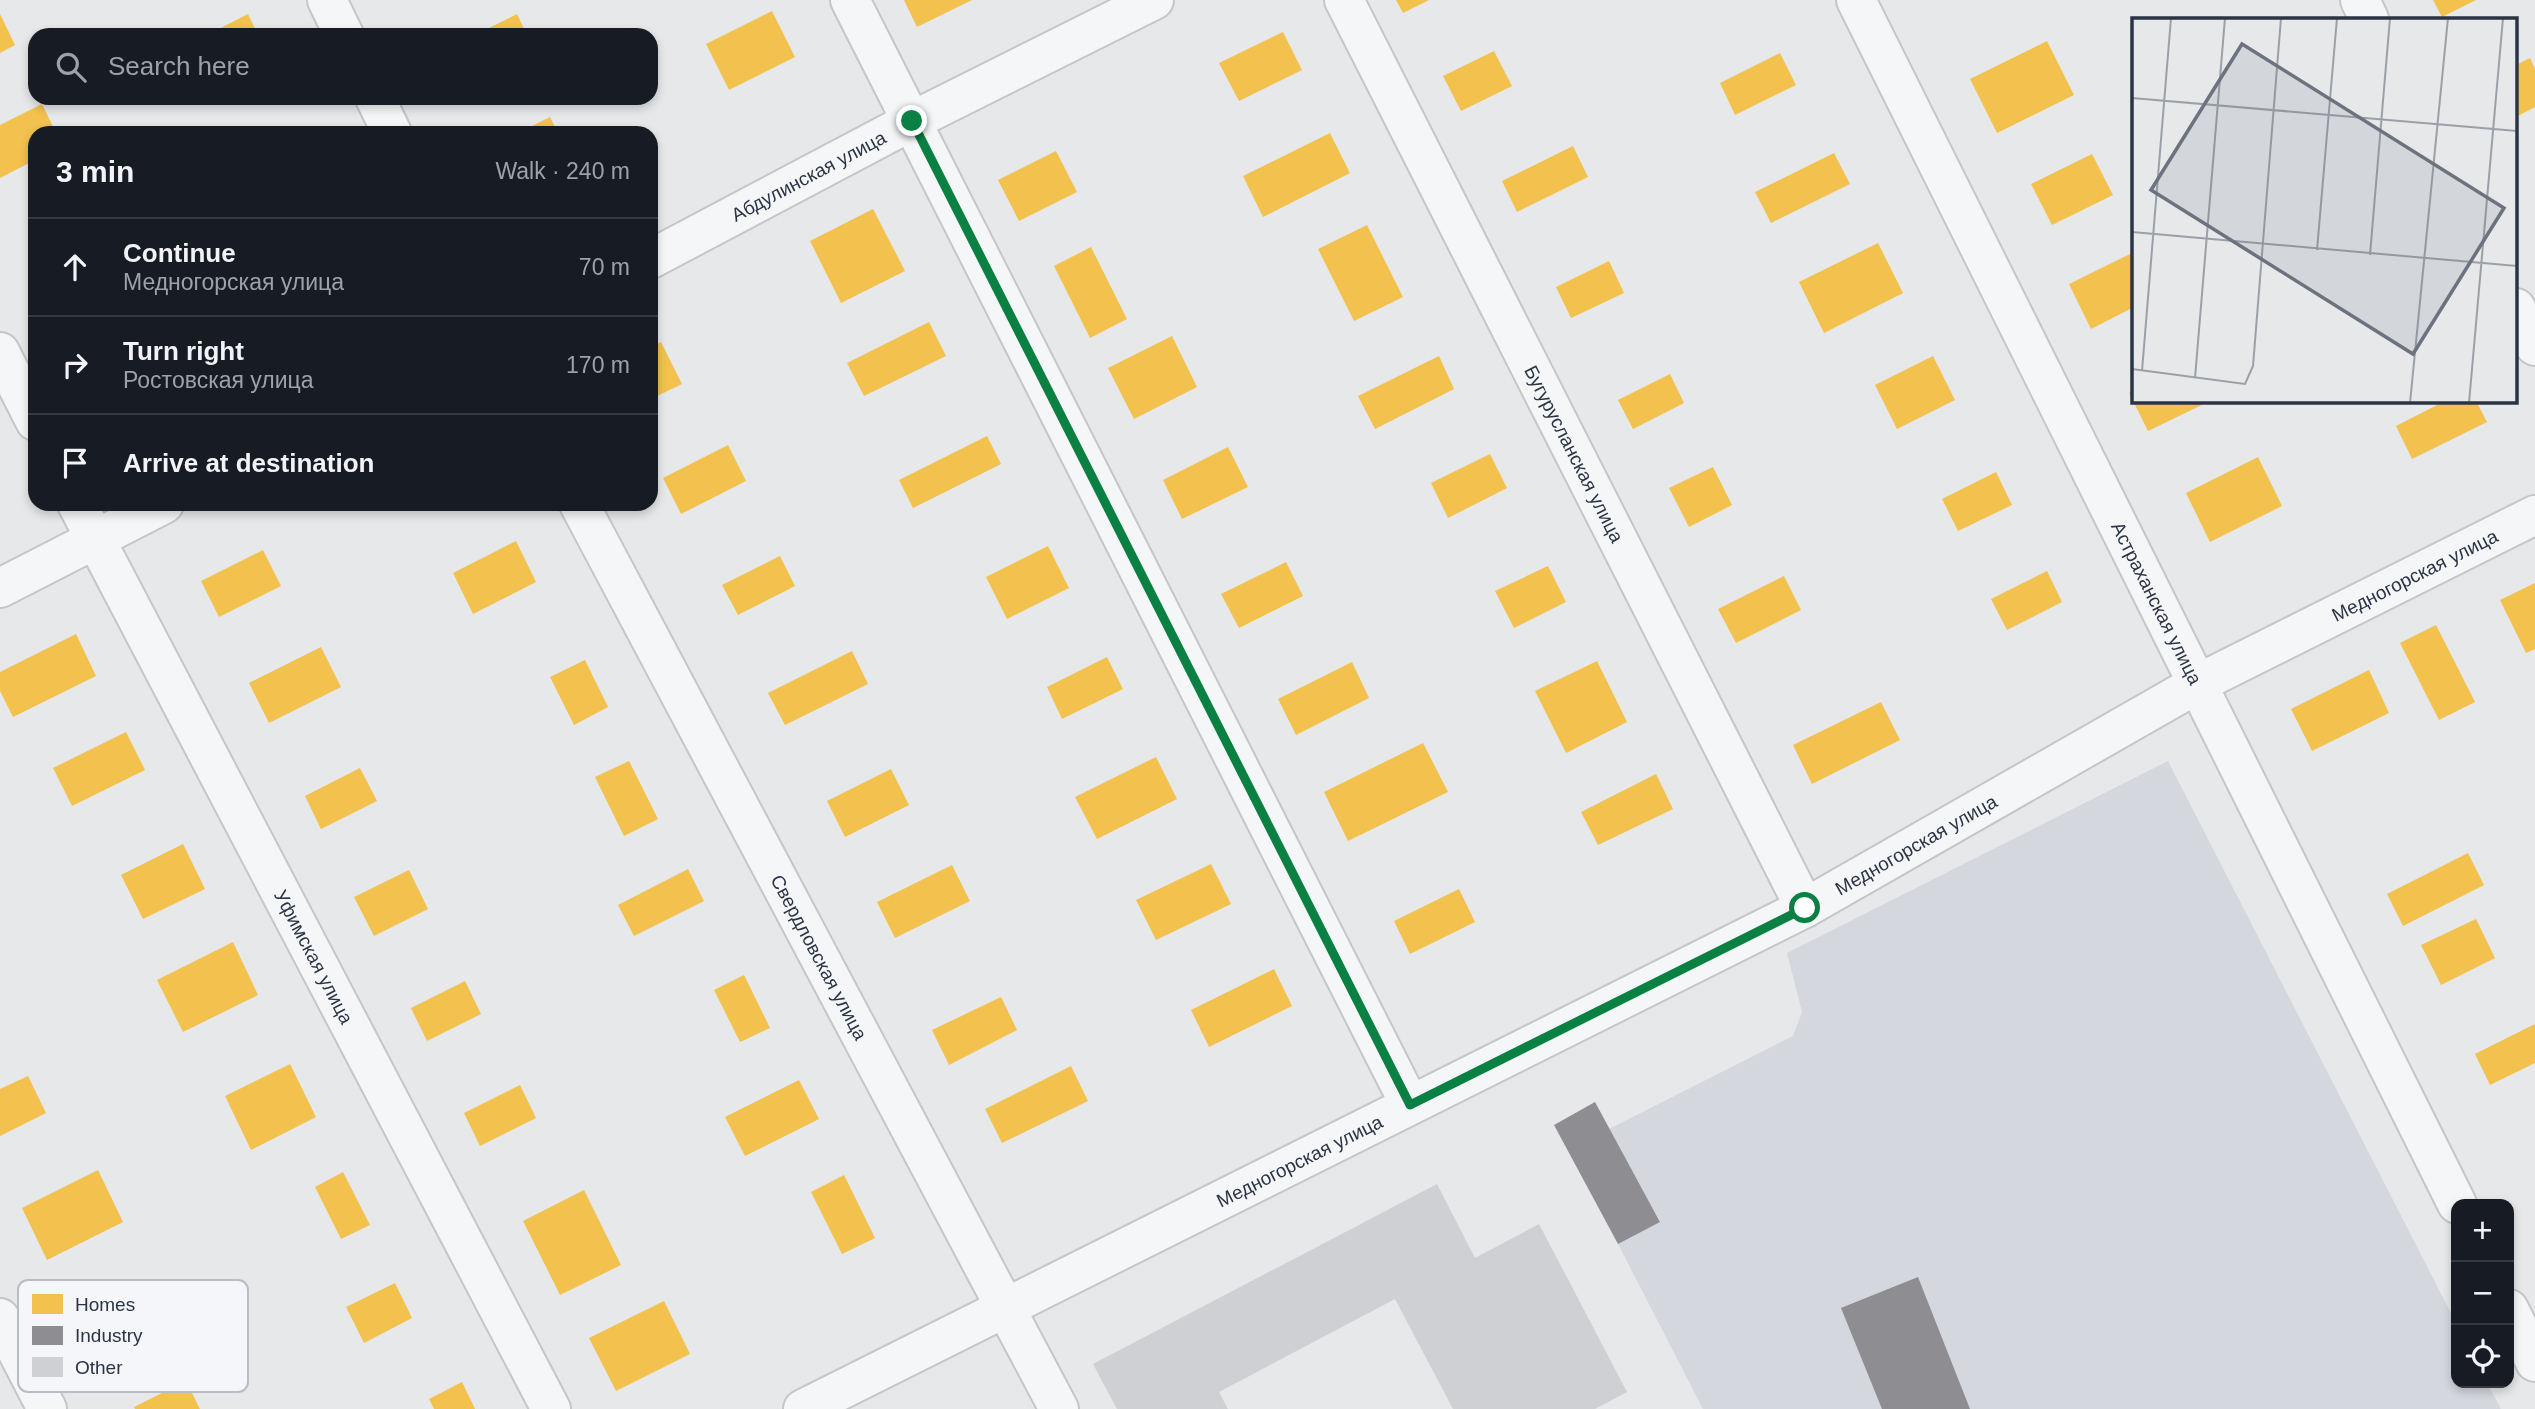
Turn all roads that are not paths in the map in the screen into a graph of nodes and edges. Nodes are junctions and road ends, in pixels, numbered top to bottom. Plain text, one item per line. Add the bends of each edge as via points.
1 (327, 0) edge
2 (850, 0) edge
3 (1154, 0) edge
4 (1344, 0) edge
5 (1856, 0) edge
6 (2360, 0) edge
7 (2369, 18) edge
8 (341, 28) edge
9 (378, 105) edge
10 (912, 121) junction
11 (388, 126) edge
12 (658, 255) edge
13 (2518, 312) edge
14 (2535, 346) edge
15 (0, 352) edge
16 (28, 407) edge
17 (82, 511) edge
18 (150, 511) edge
19 (583, 511) edge
20 (2535, 515) edge
21 (95, 538) junction
22 (0, 588) edge
23 (2199, 683) junction
24 (1805, 908) junction
25 (1410, 1105) junction
26 (2455, 1199) edge
27 (1006, 1308) junction
28 (0, 1318) edge
29 (2514, 1319) edge
30 (18, 1353) edge
31 (2535, 1362) edge
32 (38, 1392) edge
33 (47, 1409) edge
34 (551, 1409) edge
35 (803, 1409) edge
36 (1059, 1409) edge

1 - 8 street
2 - 10 street
3 - 10 street, Абдулинская улица
4 - 24 street, Бугурусланская улица
5 - 23 street, Астраханская улица
6 - 7 street
9 - 11 street
10 - 12 street, Абдулинская улица
10 - 25 street
13 - 14 street
15 - 16 street
17 - 21 street, Уфимская улица
18 - 21 street
19 - 27 street, Свердловская улица
20 - 23 street, Медногорская улица
21 - 22 street
21 - 34 street, Уфимская улица
23 - 24 street, Медногорская улица
23 - 26 street, Астраханская улица
24 - 25 street, Медногорская улица
25 - 27 street, Медногорская улица
27 - 35 street, Медногорская улица
27 - 36 street, Свердловская улица
28 - 30 street
29 - 31 street
32 - 33 street

